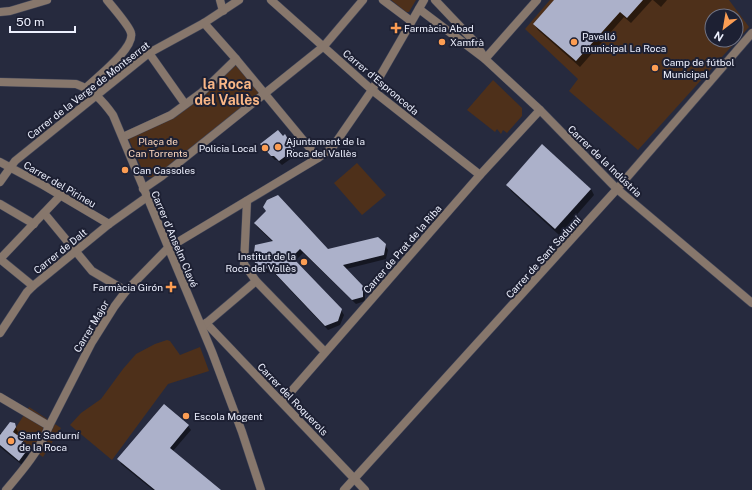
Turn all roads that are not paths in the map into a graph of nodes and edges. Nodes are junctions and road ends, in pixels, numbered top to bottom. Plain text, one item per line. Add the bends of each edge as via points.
1 (47, 0) edge
2 (107, 0) edge
3 (220, 0) edge
4 (239, 0) edge
5 (272, 0) edge
6 (363, 0) edge
7 (383, 0) edge
8 (424, 0) edge
9 (435, 0) edge
10 (537, 0) edge
11 (24, 3) edge
12 (419, 9) junction
13 (223, 11) junction
14 (0, 12) edge
15 (412, 21) junction
16 (204, 23) junction
17 (752, 33) edge
18 (324, 46) junction
19 (149, 53) junction
20 (236, 58) junction
21 (485, 59) junction
22 (0, 82) edge
23 (86, 88) junction
24 (372, 90) junction
25 (265, 94) junction
26 (96, 95) junction
27 (185, 104) junction
28 (540, 110) junction
29 (123, 137) junction
30 (318, 158) junction
31 (0, 162) edge
32 (11, 168) junction
33 (480, 176) junction
34 (0, 182) edge
35 (143, 189) junction
36 (617, 189) junction
37 (61, 195) junction
38 (147, 197) junction
39 (247, 201) junction
40 (0, 204) edge
41 (44, 213) junction
42 (34, 224) junction
43 (109, 224) junction
44 (168, 248) junction
45 (75, 251) junction
46 (0, 259) edge
47 (256, 281) junction
48 (33, 286) junction
49 (126, 291) junction
50 (752, 303) edge
51 (204, 325) junction
52 (0, 333) edge
53 (325, 352) junction
54 (0, 397) edge
55 (282, 402) junction
56 (49, 426) junction
57 (355, 478) junction
58 (6, 490) edge
59 (261, 490) edge
60 (344, 490) edge
61 (365, 490) edge

1 - 11 street
2 - 23 street via 131,32 131,42
3 - 13 street
4 - 13 street, Carrer de la Verge de Montserrat
5 - 18 street, Carrer d'Espronceda
6 - 18 street
7 - 15 street
8 - 12 street, Carrer Major
9 - 21 street, Carrer de la Indústria via 473,40
10 - 21 street
11 - 14 street via 10,11
12 - 15 street, Carrer Major
12 - 21 street, Carrer de la Indústria
13 - 16 street, Carrer de la Verge de Montserrat
15 - 24 street, Carrer Major
16 - 19 street, Carrer de la Verge de Montserrat
16 - 20 street
17 - 36 street, Carrer de Sant Sadurní
18 - 24 street, Carrer d'Espronceda
18 - 25 street
19 - 26 street, Carrer de la Verge de Montserrat
19 - 27 street
20 - 25 street
20 - 27 street
21 - 28 street, Carrer de la Indústria
22 - 23 street, Carrer d'Anselm Clavé via 76,84
23 - 26 street, Carrer d'Anselm Clavé
24 - 30 street, Carrer Major via 332,148
24 - 33 street, Carrer d'Espronceda
25 - 30 street
25 - 35 street
26 - 29 street, Carrer d'Anselm Clavé via 105,104
26 - 32 street, Carrer de la Verge de Montserrat via 15,161
27 - 29 street via 171,115
28 - 33 street, Carrer de Prat de la Riba
28 - 36 street, Carrer de la Indústria
29 - 35 street, Carrer d'Anselm Clavé
30 - 39 street, Carrer Major
31 - 32 street, Carrer del Pirineu
32 - 34 street, Carrer de la Verge de Montserrat
32 - 37 street, Carrer del Pirineu
33 - 53 street, Carrer de Prat de la Riba
35 - 38 street, Carrer d'Anselm Clavé
36 - 50 street, Carrer de la Indústria
36 - 57 street, Carrer de Sant Sadurní
37 - 41 street
37 - 43 street, Carrer del Pirineu
38 - 43 street, Carrer de Dalt
38 - 44 street, Carrer d'Anselm Clavé
39 - 44 street, Carrer Major
39 - 47 street via 244,264
40 - 42 street
41 - 42 street
41 - 45 street
42 - 46 street
43 - 45 street, Carrer de Dalt
44 - 49 street, Carrer Major
44 - 51 street, Carrer d'Anselm Clavé
45 - 48 street, Carrer de Dalt
45 - 49 street via 92,270
46 - 48 street
47 - 51 street
47 - 53 street
48 - 52 street, Carrer de Dalt
49 - 56 street, Carrer Major via 92,342
51 - 55 street, Carrer del Roquerols
51 - 59 street, Carrer d'Anselm Clavé
53 - 55 street, Carrer de Prat de la Riba
54 - 56 street
55 - 57 street, Carrer del Roquerols
56 - 58 street, Carrer Major via 25,468
57 - 60 street, Carrer de Sant Sadurní
57 - 61 street, Carrer del Roquerols

